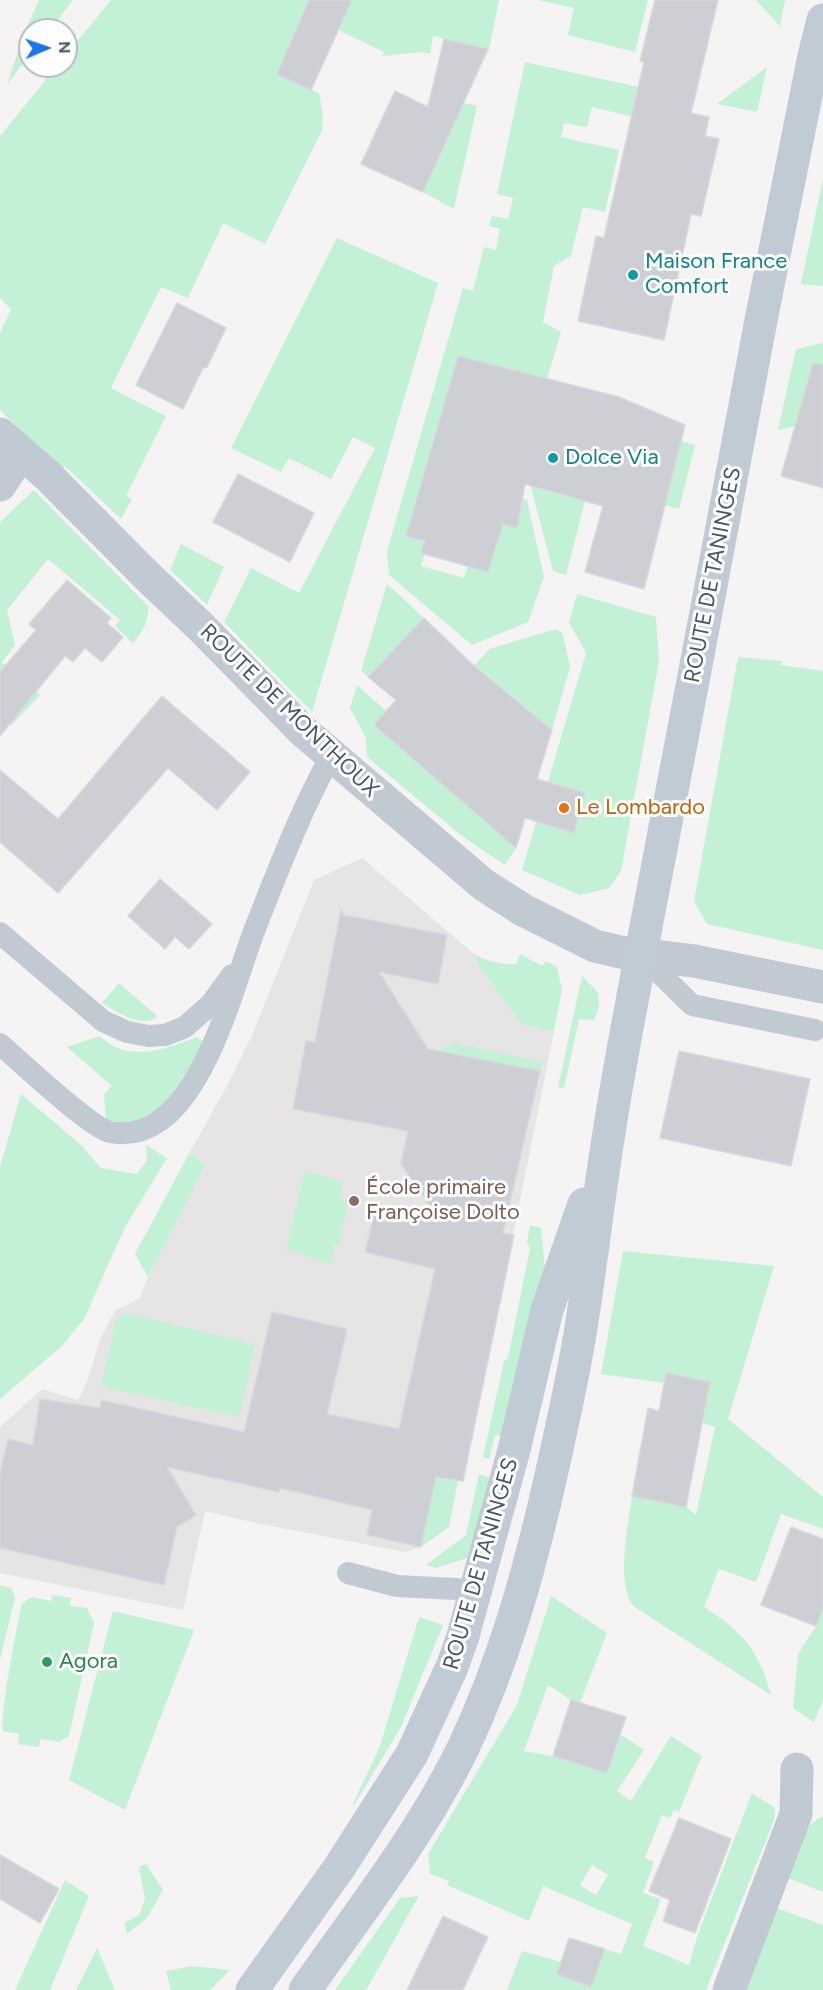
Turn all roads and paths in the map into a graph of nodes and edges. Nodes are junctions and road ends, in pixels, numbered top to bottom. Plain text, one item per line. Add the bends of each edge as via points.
1 (823, 20) edge
2 (11, 443) edge
3 (0, 485) edge
4 (331, 756) junction
5 (0, 933) edge
6 (641, 955) junction
7 (243, 959) junction
8 (823, 987) edge
9 (814, 1030) dead end
10 (0, 1044) edge
11 (609, 1131) junction
12 (348, 1573) dead end
13 (475, 1590) junction
14 (797, 1769) dead end
15 (252, 1990) edge
16 (305, 1990) edge
17 (729, 1990) edge

1 - 6 main road, ROUTE DE TANINGES via 762,316
2 - 3 street
2 - 4 street, ROUTE DE MONTHOUX
4 - 6 street, ROUTE DE MONTHOUX via 484,885 584,942
4 - 7 lane via 312,791
5 - 7 lane via 103,1021 149,1036 185,1027 211,1004
6 - 8 street, ROUTE DE MONTHOUX via 666,956
6 - 9 lane via 692,1005
6 - 11 main road, ROUTE DE TANINGES
7 - 10 lane via 220,1033 188,1089 171,1112 131,1134 107,1131
11 - 13 main road, ROUTE DE TANINGES via 547,1310
11 - 16 main road, ROUTE DE TANINGES via 569,1394 532,1556 506,1643 467,1740 421,1824
12 - 13 lane via 397,1586
13 - 15 main road, ROUTE DE TANINGES via 452,1667 412,1754 339,1869
14 - 17 street via 796,1814

